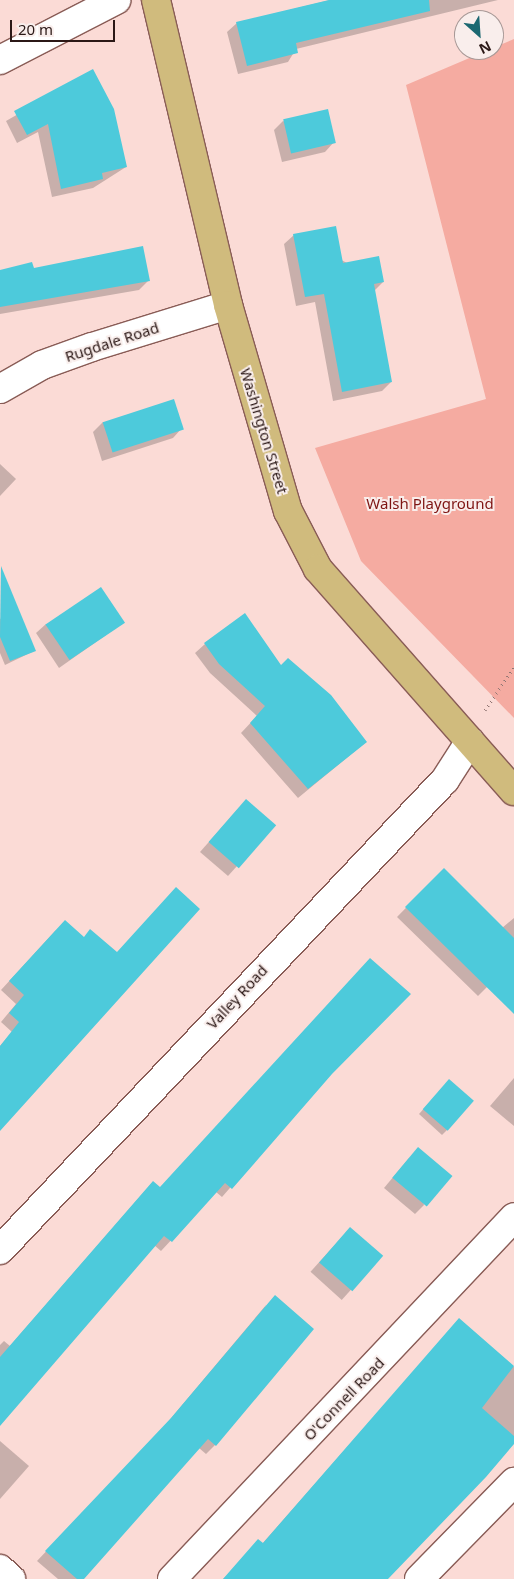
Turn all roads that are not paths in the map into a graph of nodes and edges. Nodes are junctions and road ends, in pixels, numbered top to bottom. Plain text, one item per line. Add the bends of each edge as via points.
1 (116, 0) edge
2 (156, 0) edge
3 (0, 60) edge
4 (228, 305) junction
5 (0, 389) edge
6 (470, 741) junction
7 (514, 790) edge
8 (514, 1217) edge
9 (0, 1250) edge
10 (514, 1482) edge
11 (0, 1569) edge
12 (11, 1579) edge
13 (172, 1579) edge
14 (419, 1579) edge

1 - 3 street
2 - 4 main road, Washington Street
4 - 5 street, Rugdale Road via 84,350
4 - 6 main road, Washington Street via 288,511 318,569
6 - 7 main road, Washington Street
6 - 9 street, Valley Road via 445,780
8 - 13 street, O'Connell Road
10 - 14 street
11 - 12 street

